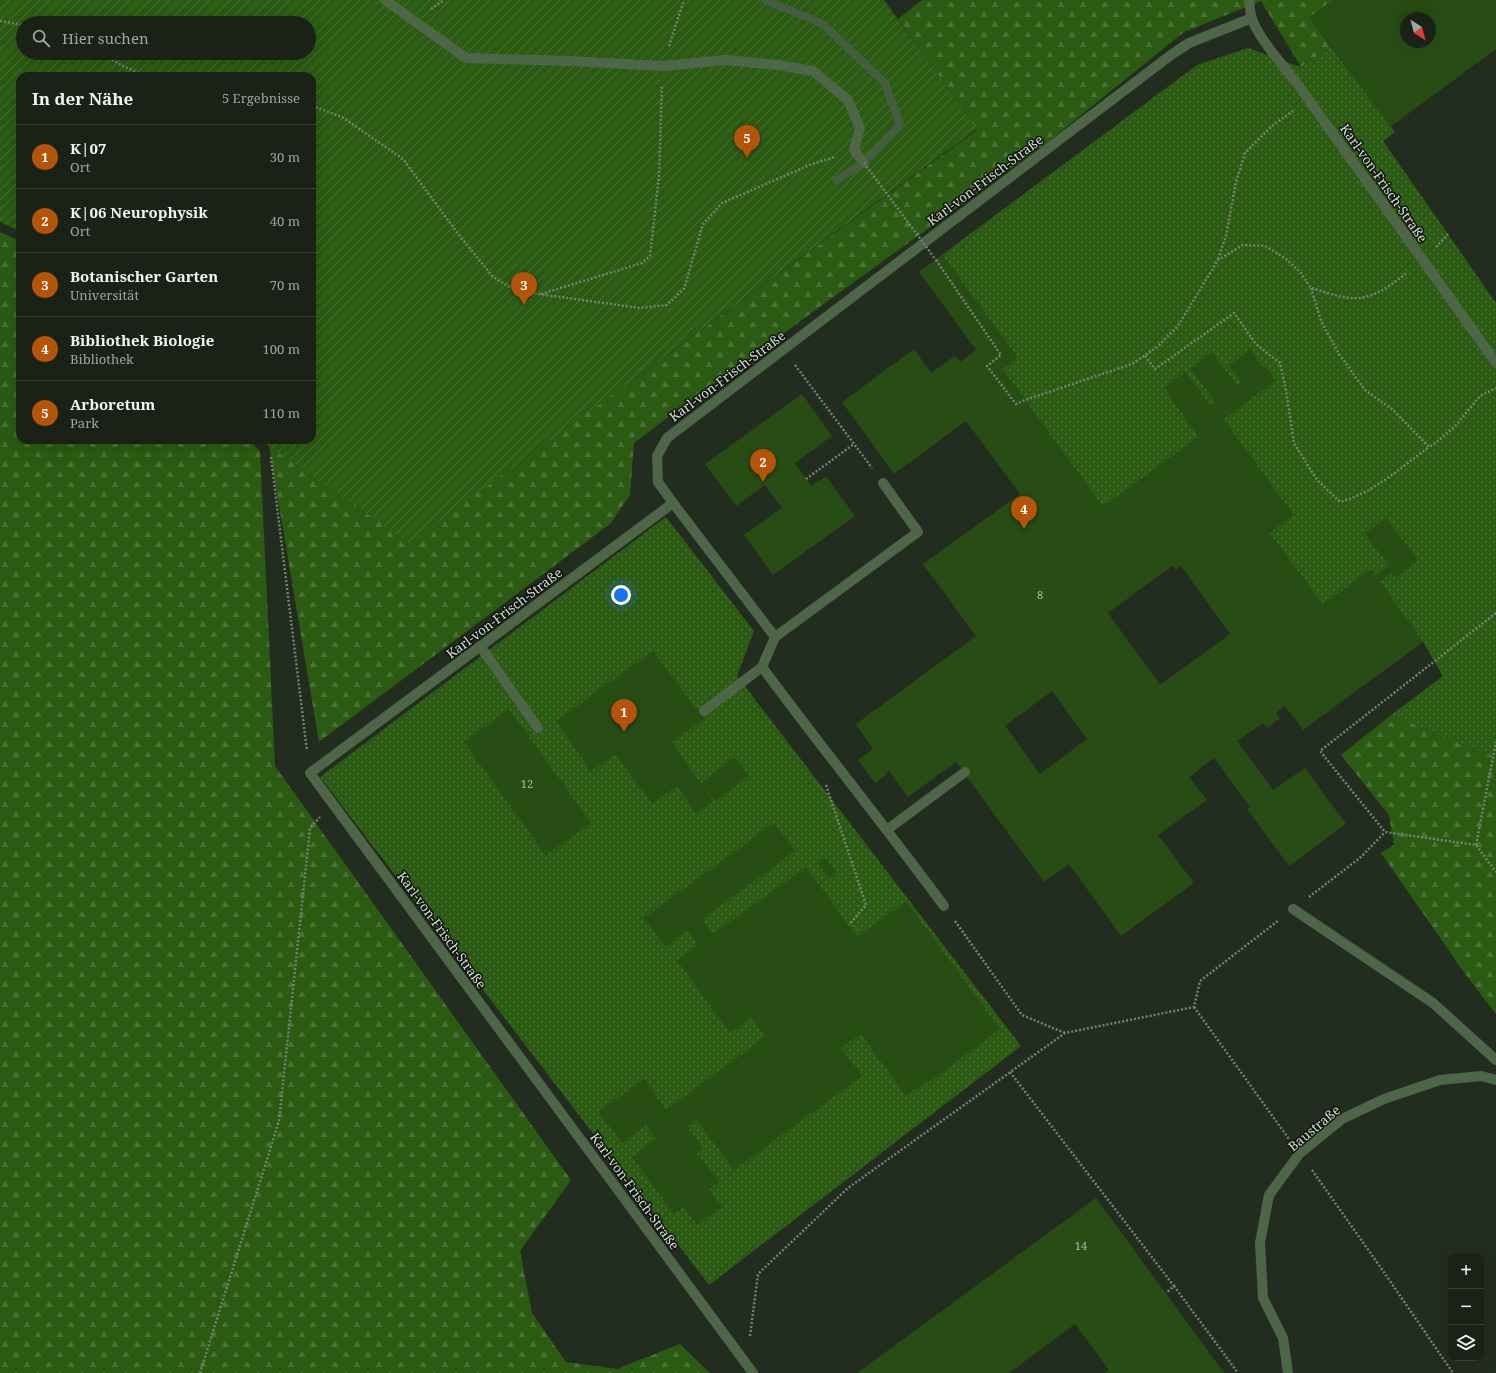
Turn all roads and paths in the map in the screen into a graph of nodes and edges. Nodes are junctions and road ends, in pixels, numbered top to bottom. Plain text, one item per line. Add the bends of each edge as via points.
1 (385, 0) edge
2 (684, 0) edge
3 (1249, 0) edge
4 (1252, 18) junction
5 (0, 21) edge
6 (16, 24) edge
7 (113, 60) edge
8 (662, 66) junction
9 (136, 72) edge
10 (316, 107) edge
11 (1272, 126) dead end
12 (854, 150) junction
13 (864, 163) joint
14 (1448, 234) dead end
15 (1218, 260) junction
16 (1423, 260) junction
17 (1311, 288) junction
18 (539, 295) junction
19 (783, 350) junction
20 (1145, 356) junction
21 (1496, 363) edge
22 (1496, 388) edge
23 (854, 444) junction
24 (1429, 447) junction
25 (271, 457) dead end
26 (806, 479) dead end
27 (883, 483) joint
28 (674, 503) junction
29 (1496, 613) edge
30 (775, 637) junction
31 (480, 646) junction
32 (762, 667) junction
33 (704, 711) dead end
34 (538, 728) dead end
35 (1496, 742) edge
36 (965, 772) dead end
37 (310, 773) junction
38 (824, 779) dead end
39 (332, 803) junction
40 (888, 829) junction
41 (1385, 832) junction
42 (1476, 845) junction
43 (1496, 872) edge
44 (944, 906) joint
45 (1293, 909) junction
46 (849, 925) dead end
47 (1194, 1007) junction
48 (1065, 1033) junction
49 (1496, 1060) edge
50 (1010, 1072) junction
51 (1496, 1080) edge
52 (1300, 1153) junction
53 (1174, 1286) junction
54 (1166, 1293) dead end
55 (750, 1369) edge
56 (200, 1373) edge
57 (1238, 1373) edge
58 (1288, 1373) edge
59 (1453, 1373) edge

1 - 8 street via 466,58
2 - 8 path
3 - 4 street, Karl-von-Frisch-Straße
4 - 16 street, Karl-von-Frisch-Straße via 1258,31
4 - 19 street, Karl-von-Frisch-Straße via 1189,44 1171,55
5 - 6 path
7 - 9 path
8 - 12 street via 726,60 813,71 848,100 860,128
8 - 18 path via 659,176 650,256 642,263
10 - 18 path via 342,117 403,159 493,277 517,292
11 - 15 path via 1245,153
12 - 13 street
12 - 18 path via 812,164 722,204 703,224 684,289 667,305 640,308
13 - 20 path, bridge via 936,260 1001,355 987,366 1016,404 1132,364
14 - 16 path
15 - 17 path via 1243,245 1265,246 1285,258 1301,273
15 - 20 path via 1178,326
16 - 17 path via 1387,288 1369,296 1350,298
16 - 21 street, Karl-von-Frisch-Straße
17 - 24 path via 1321,321 1339,354 1365,390 1393,410
19 - 23 path
19 - 28 street, Karl-von-Frisch-Straße via 667,438 657,456 658,482
20 - 24 path via 1155,369 1234,313 1256,344 1280,363 1294,443 1317,480 1340,502 1381,484
22 - 24 path via 1480,396 1457,424
23 - 26 path
23 - 27 path
25 - 37 path
27 - 30 street via 918,532
28 - 30 street
28 - 31 street, Karl-von-Frisch-Straße
29 - 41 path via 1320,751
30 - 32 street
31 - 34 street
31 - 37 street, Karl-von-Frisch-Straße
32 - 33 street
32 - 40 street
35 - 42 path
36 - 40 street
37 - 39 street, Karl-von-Frisch-Straße
38 - 46 path via 866,905
39 - 55 street, Karl-von-Frisch-Straße
39 - 56 path via 310,828 279,1121
40 - 44 street
41 - 42 path
41 - 45 path via 1361,857
42 - 43 path
44 - 48 path via 1022,1015
45 - 47 path via 1200,981
45 - 49 street via 1433,1003
47 - 48 path
47 - 52 path
48 - 50 path
50 - 53 path
50 - 55 path via 848,1188 758,1274
51 - 52 street, Baustraße via 1481,1076 1440,1080 1384,1099 1342,1119
52 - 58 street, Baustraße via 1269,1195 1260,1243 1263,1298 1283,1338
52 - 59 path
53 - 54 path
53 - 57 path

